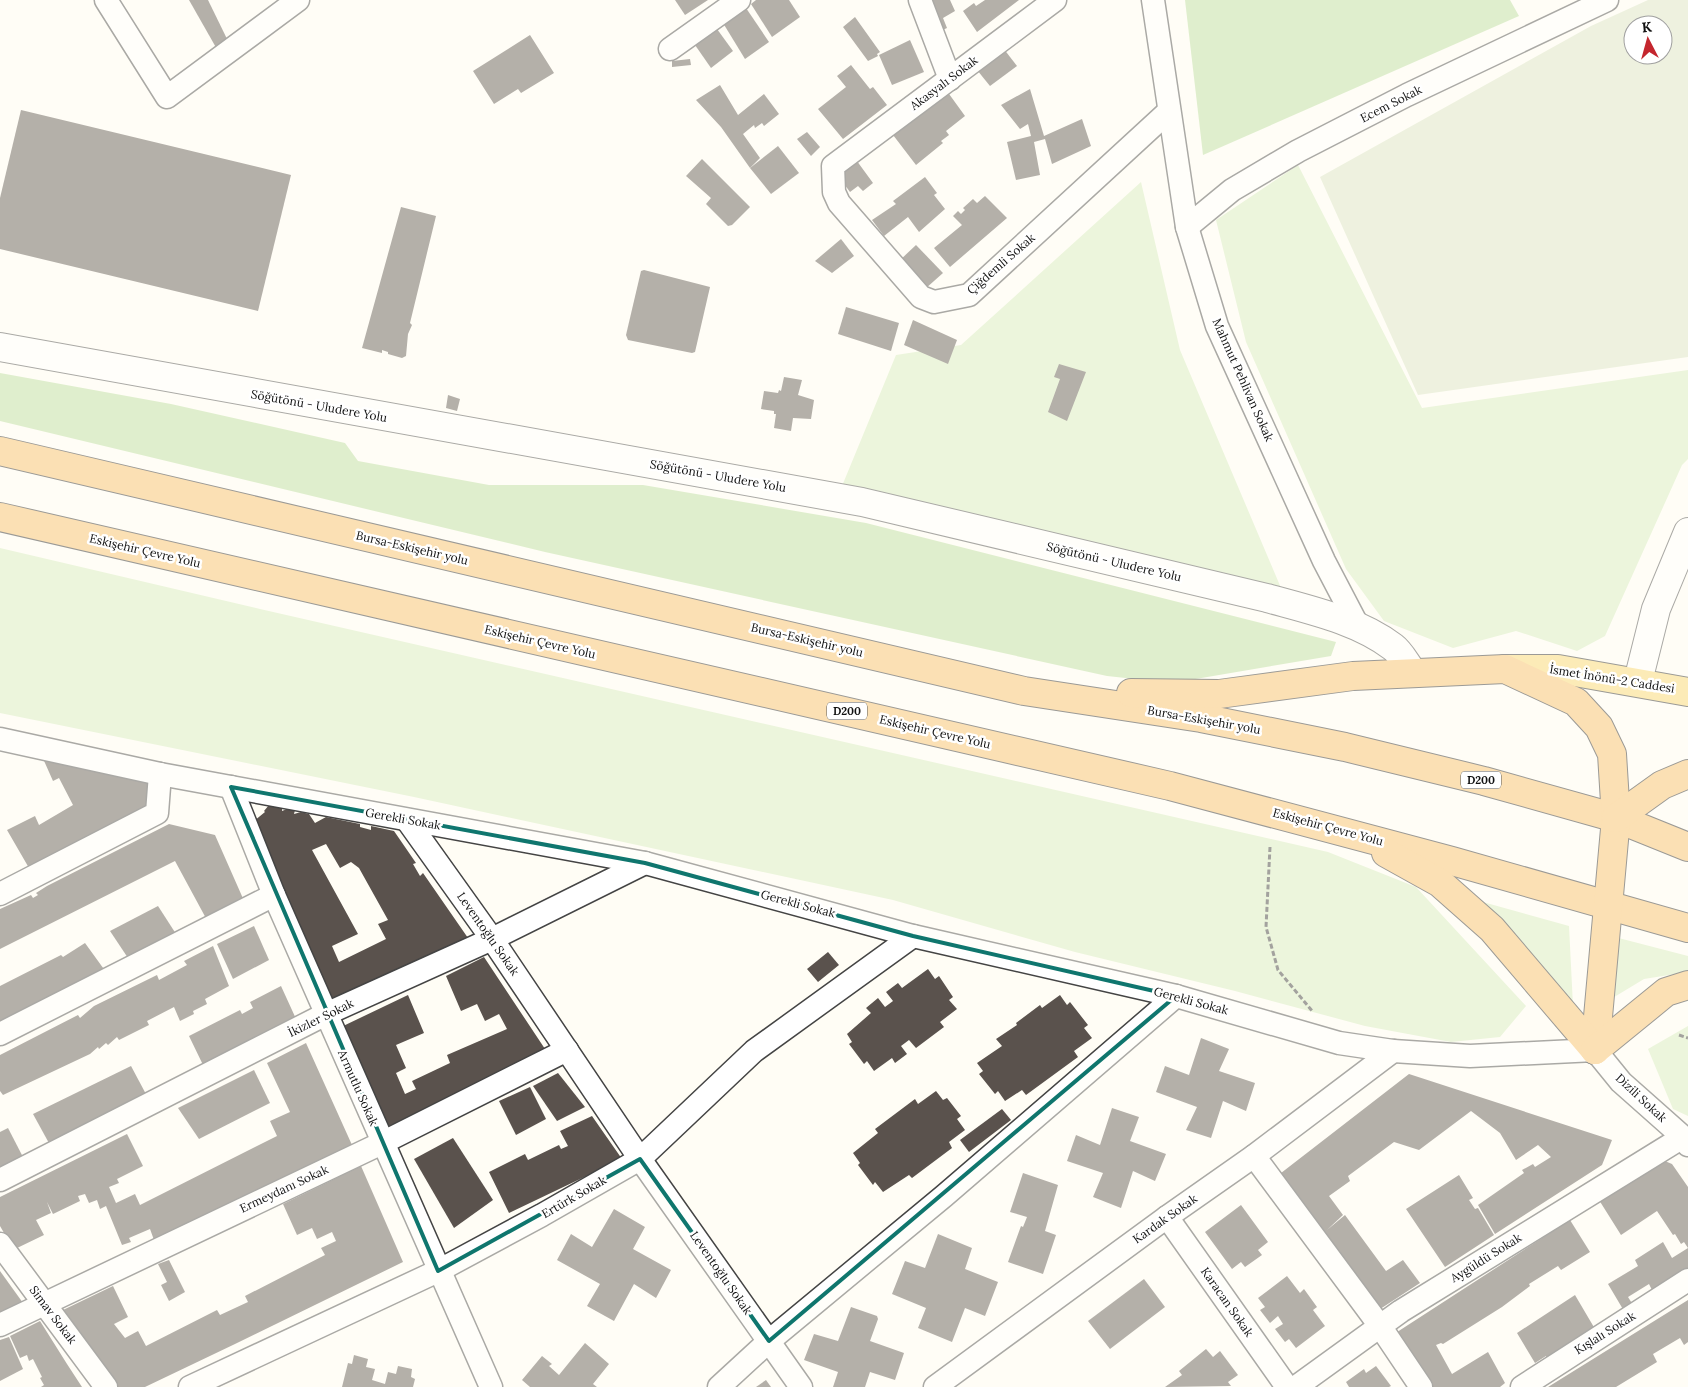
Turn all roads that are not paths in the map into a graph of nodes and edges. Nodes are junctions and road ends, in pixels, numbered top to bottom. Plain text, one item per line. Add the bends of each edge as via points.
1 (106, 0) edge
2 (298, 0) edge
3 (739, 0) edge
4 (920, 0) edge
5 (1055, 0) edge
6 (1152, 0) edge
7 (1607, 0) edge
8 (670, 49) dead end
9 (950, 78) junction
10 (1168, 111) junction
11 (833, 166) joint
12 (1187, 227) junction
13 (0, 347) edge
14 (0, 451) edge
15 (0, 517) edge
16 (1688, 532) edge
17 (1358, 626) junction
18 (1505, 668) junction
19 (1412, 671) junction
20 (1638, 681) junction
21 (1024, 691) junction
22 (1688, 692) edge
23 (0, 739) edge
24 (160, 774) junction
25 (1688, 774) edge
26 (231, 787) junction
27 (1616, 818) junction
28 (407, 820) junction
29 (1357, 835) junction
30 (1688, 847) edge
31 (645, 863) junction
32 (0, 894) edge
33 (274, 895) junction
34 (1607, 906) junction
35 (1688, 928) edge
36 (914, 936) junction
37 (492, 939) junction
38 (1688, 985) edge
39 (1176, 996) junction
40 (326, 1014) junction
41 (0, 1034) edge
42 (567, 1050) junction
43 (1394, 1050) junction
44 (1595, 1050) junction
45 (1686, 1140) edge
46 (382, 1142) junction
47 (1254, 1156) junction
48 (640, 1159) junction
49 (0, 1180) edge
50 (1166, 1217) junction
51 (0, 1244) edge
52 (438, 1271) junction
53 (1688, 1280) edge
54 (44, 1303) junction
55 (0, 1325) edge
56 (1380, 1326) junction
57 (769, 1341) junction
58 (106, 1387) edge
59 (190, 1387) edge
60 (491, 1387) edge
61 (719, 1387) edge
62 (802, 1387) edge
63 (935, 1387) edge
64 (1286, 1387) edge
65 (1296, 1387) edge
66 (1421, 1387) edge
67 (1522, 1387) edge

1 - 2 street via 167,97
3 - 8 street
4 - 9 street
5 - 9 street, Akasyalı Sokak
6 - 10 street, Mahmut Pehlivan Sokak
7 - 12 street, Ecem Sokak via 1298,151 1232,190
9 - 11 street, Akasyalı Sokak
10 - 11 street, Çiğdemli Sokak via 969,295 934,302 921,298 839,203 834,192
10 - 12 street, Mahmut Pehlivan Sokak
12 - 17 street, Mahmut Pehlivan Sokak via 1217,326 1324,561
13 - 17 street, Söğütönü - Uludere Yolu via 862,502 1267,598
14 - 21 highway, Bursa-Eskişehir yolu / D200
15 - 29 highway, Eskişehir Çevre Yolu / D200 via 1150,781
16 - 20 street via 1656,609
17 - 19 street, Söğütönü - Uludere Yolu via 1394,648
18 - 19 highway
18 - 20 main road, İsmet İnönü-2 Caddesi via 1558,669
18 - 27 highway via 1576,702 1598,727 1612,754
19 - 21 highway via 1219,694
20 - 22 main road, İsmet İnönü-2 Caddesi
21 - 27 highway, Bursa-Eskişehir yolu / D200 via 1201,718 1344,747
23 - 24 street, Gerekli Sokak
24 - 26 street, Gerekli Sokak
24 - 32 street via 157,813
25 - 27 highway via 1662,785
26 - 28 street, Gerekli Sokak
26 - 33 street, Armutlu Sokak
27 - 30 highway, D200
27 - 34 highway
28 - 31 street, Gerekli Sokak
28 - 37 street, Leventoğlu Sokak
29 - 34 highway, Eskişehir Çevre Yolu / D200
29 - 44 highway via 1440,883 1492,929
31 - 36 street, Gerekli Sokak
31 - 37 street, İkizler Sokak
33 - 40 street, Armutlu Sokak
33 - 41 street
34 - 35 highway, Eskişehir Çevre Yolu / D200
34 - 44 highway
36 - 39 street, Gerekli Sokak
36 - 48 street, Ertürk Sokak via 754,1051
37 - 40 street, İkizler Sokak
37 - 42 street, Leventoğlu Sokak
38 - 44 highway via 1666,992
39 - 43 street, Gerekli Sokak via 1339,1043
39 - 57 street via 944,1196
40 - 46 street, Armutlu Sokak
40 - 49 street, İkizler Sokak
42 - 46 street, Ermeydanı Sokak
42 - 48 street, Leventoğlu Sokak
43 - 44 street, Gerekli Sokak via 1470,1056
43 - 47 street, Kardak Sokak
44 - 45 street, Dizili Sokak via 1621,1082
45 - 56 street, Aygüldü Sokak via 1400,1310
46 - 52 street, Armutlu Sokak
46 - 54 street, Ermeydanı Sokak
47 - 50 street, Kardak Sokak
47 - 56 street
48 - 52 street, Ertürk Sokak
48 - 57 street, Leventoğlu Sokak
50 - 63 street, Kardak Sokak
50 - 64 street, Karacan Sokak
51 - 54 street, Simav Sokak
52 - 59 street, Ertürk Sokak
52 - 60 street, Armutlu Sokak
53 - 67 street, Kışlalı Sokak
54 - 55 street, Ermeydanı Sokak
54 - 58 street, Simav Sokak
56 - 65 street, Aygüldü Sokak
56 - 66 street
57 - 61 street
57 - 62 street, Leventoğlu Sokak

